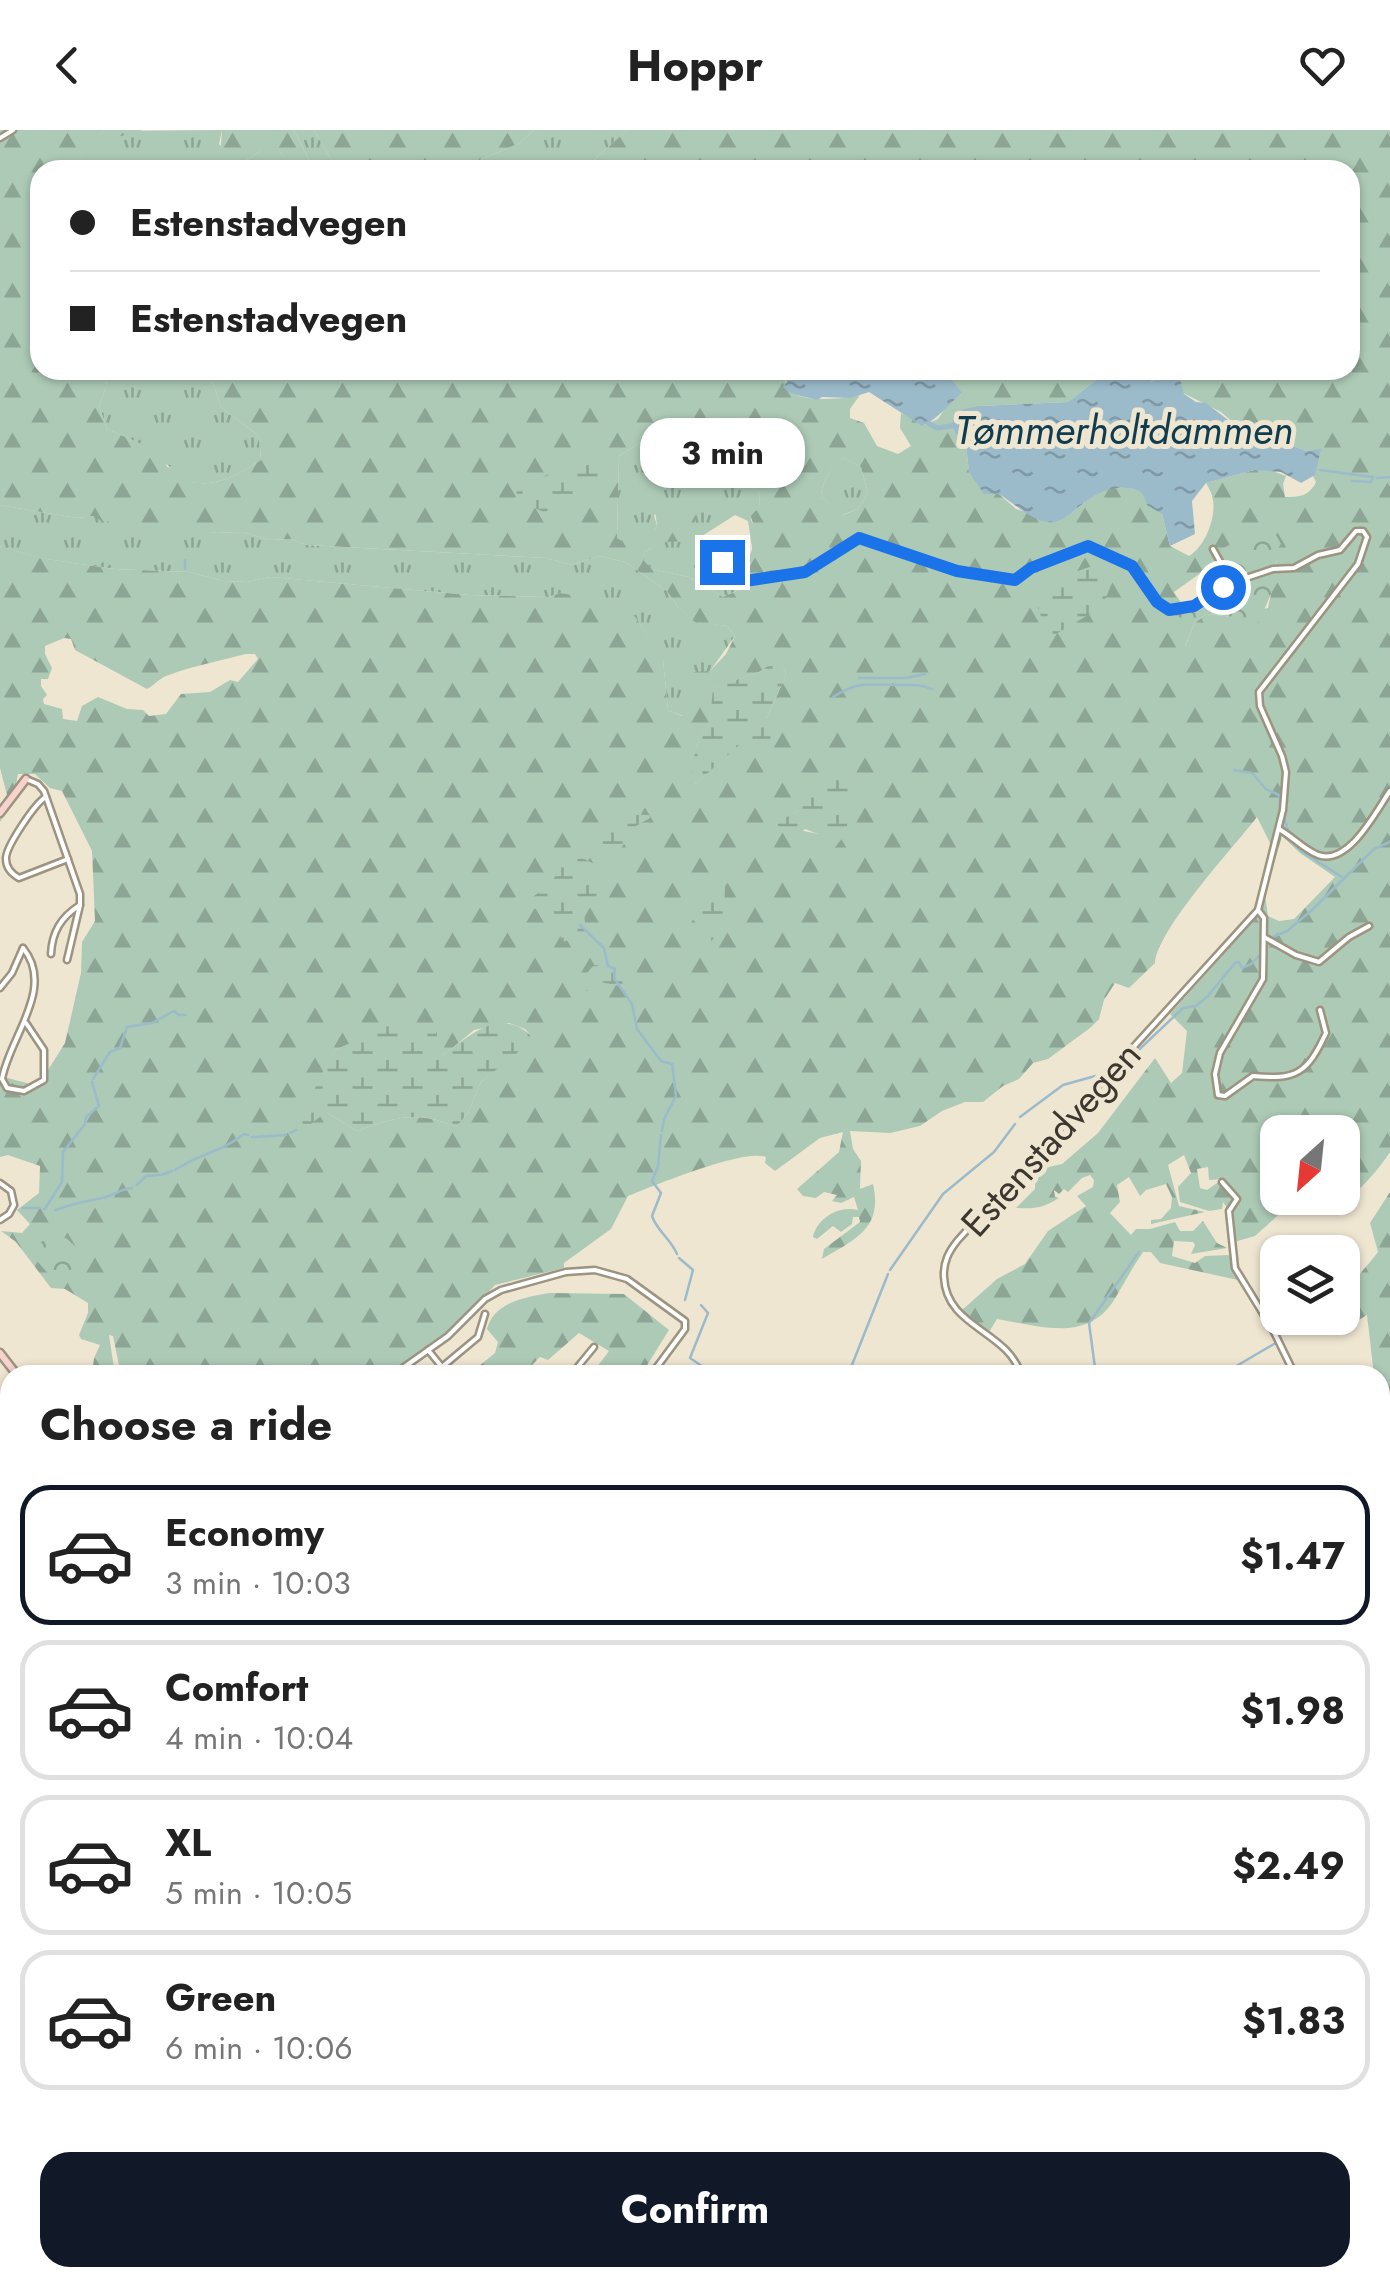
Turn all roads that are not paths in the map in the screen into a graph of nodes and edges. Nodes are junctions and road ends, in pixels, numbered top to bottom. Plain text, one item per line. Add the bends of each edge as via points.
1 (13, 130) edge
2 (0, 138) edge
3 (1213, 549) dead end
4 (721, 560) dead end
5 (1232, 583) junction
6 (26, 779) joint
7 (1390, 792) edge
8 (46, 798) junction
9 (0, 814) edge
10 (1279, 829) junction
11 (68, 859) junction
12 (80, 905) junction
13 (1258, 910) junction
14 (1369, 926) dead end
15 (1264, 937) junction
16 (51, 954) dead end
17 (67, 960) dead end
18 (0, 988) edge
19 (1320, 1010) dead end
20 (26, 1023) junction
21 (1222, 1182) dead end
22 (0, 1183) edge
23 (0, 1220) edge
24 (485, 1314) dead end
25 (594, 1347) dead end
26 (428, 1350) junction
27 (407, 1365) edge
28 (441, 1365) edge
29 (443, 1365) edge
30 (579, 1365) edge
31 (659, 1365) edge
32 (1016, 1365) edge
33 (1290, 1365) edge

1 - 2 street
3 - 5 street
4 - 5 street, Estenstadvegen via 728,579 737,583 805,572 859,538 957,571 1015,580 1088,546 1129,563 1166,609 1198,604
5 - 10 street, Estenstadvegen via 1340,550 1358,530 1367,537 1358,564 1259,692 1285,764
6 - 8 street via 41,786
6 - 9 street
7 - 10 street via 1364,832 1333,855 1312,852
8 - 11 street
8 - 11 street via 21,825 5,854 7,864 19,878
10 - 13 street, Estenstadvegen
11 - 12 street
12 - 16 street via 54,931
12 - 17 street
13 - 15 street, Estenstadvegen
13 - 32 street, Estenstadvegen via 949,1252 944,1273 951,1306 1011,1353
14 - 15 street via 1320,962
15 - 19 street, Estenstadvegen via 1262,984 1220,1053 1218,1095 1253,1076 1282,1078 1304,1069 1326,1033
18 - 20 street via 23,948 35,981
20 - 20 street via 2,1079 19,1091 42,1083 45,1068 43,1047
21 - 33 street via 1237,1199 1229,1212 1235,1268
22 - 23 street via 14,1200 12,1212
24 - 29 street via 478,1337
25 - 30 street
26 - 27 street
26 - 28 street
26 - 31 street via 494,1294 596,1270 634,1283 686,1322

